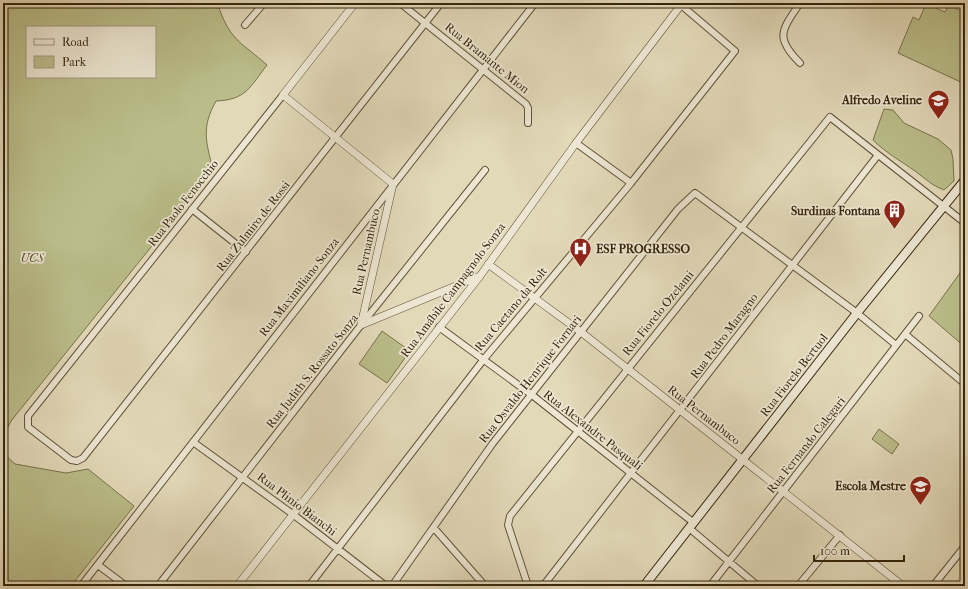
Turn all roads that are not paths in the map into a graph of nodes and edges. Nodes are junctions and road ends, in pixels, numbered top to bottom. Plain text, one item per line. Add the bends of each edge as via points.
1 (264, 3) edge
2 (355, 3) edge
3 (400, 3) edge
4 (441, 3) edge
5 (535, 3) edge
6 (800, 3) edge
7 (961, 3) edge
8 (681, 4) edge
9 (965, 6) edge
10 (425, 24) junction
11 (245, 25) dead end
12 (800, 63) dead end
13 (484, 69) junction
14 (283, 94) junction
15 (528, 123) dead end
16 (336, 137) junction
17 (576, 143) junction
18 (878, 155) junction
19 (485, 170) dead end
20 (965, 180) edge
21 (393, 184) junction
22 (631, 184) junction
23 (943, 207) junction
24 (192, 209) junction
25 (965, 223) edge
26 (741, 228) junction
27 (246, 252) junction
28 (488, 264) junction
29 (792, 266) junction
30 (480, 276) junction
31 (534, 297) junction
32 (857, 313) junction
33 (919, 316) dead end
34 (361, 325) junction
35 (439, 328) junction
36 (581, 332) junction
37 (905, 334) junction
38 (896, 345) junction
39 (484, 359) junction
40 (627, 369) junction
41 (965, 384) edge
42 (532, 395) junction
43 (681, 410) junction
44 (577, 432) junction
45 (193, 442) junction
46 (743, 460) junction
47 (80, 461) joint
48 (631, 474) junction
49 (243, 478) junction
50 (784, 491) junction
51 (294, 515) junction
52 (692, 526) junction
53 (434, 528) junction
54 (840, 535) junction
55 (965, 546) edge
56 (339, 550) junction
57 (730, 561) junction
58 (98, 565) junction
59 (81, 586) edge
60 (126, 586) edge
61 (158, 586) edge
62 (237, 586) edge
63 (309, 586) edge
64 (386, 586) edge
65 (392, 586) edge
66 (485, 586) edge
67 (528, 586) edge
68 (543, 586) edge
69 (644, 586) edge
70 (710, 586) edge
71 (758, 586) edge
72 (798, 586) edge
73 (902, 586) edge
74 (933, 586) edge

1 - 11 street
2 - 14 street, Rua Paolo Fenocchio
3 - 10 street, Rua Bramante Mion
4 - 10 street, Rua Zulmiro de Rossi
5 - 13 street, Rua Maximiliano Sonza
6 - 12 street via 784,27 783,36 787,49
7 - 9 street
8 - 17 street, Rua Amábile Campagnolo Sonza
8 - 22 street, Rua Caetano da Rolt via 735,51
10 - 13 street, Rua Bramante Mion
10 - 16 street, Rua Zulmiro de Rossi
13 - 15 street, Rua Bramante Mion via 526,104
13 - 21 street, Rua Maximiliano Sonza
14 - 16 street
14 - 24 street, Rua Paolo Fenocchio
16 - 21 street
16 - 27 street, Rua Zulmiro de Rossi
17 - 22 street
17 - 28 street, Rua Amábile Campagnolo Sonza
18 - 23 street
18 - 26 street, Rua Fiorelo Ozelami via 830,117
18 - 29 street, Rua Pedro Maragno
19 - 34 street, Rua Judith S. Rossato Sonza
20 - 23 main road, Rua Fiorelo Bertuol
21 - 34 street, Rua Pernambuco
21 - 45 street, Rua Maximiliano Sonza
22 - 31 street, Rua Caetano da Rolt
23 - 25 street
23 - 32 main road, Rua Fiorelo Bertuol
24 - 27 street
24 - 47 street, Rua Paolo Fenocchio via 28,416 28,427 72,460
26 - 29 street
26 - 36 street, Rua Osvaldo Henrique Fornari via 695,193 678,209
26 - 40 street, Rua Fiorelo Ozelami
27 - 47 street, Rua Zulmiro de Rossi
28 - 30 street, Rua Amábile Campagnolo Sonza
28 - 31 street, Rua Pernambuco
29 - 32 street
29 - 43 street, Rua Pedro Maragno
30 - 34 street
30 - 35 street, Rua Amábile Campagnolo Sonza
31 - 36 street, Rua Pernambuco
31 - 39 street, Rua Caetano da Rolt
32 - 38 street
32 - 46 main road, Rua Fiorelo Bertuol
33 - 37 street, Rua Fernando Calegari
34 - 49 street, Rua Judith S. Rossato Sonza
35 - 39 street, Rua Alexandre Pasquali
35 - 51 street, Rua Amábile Campagnolo Sonza
36 - 40 street, Rua Pernambuco
36 - 42 street, Rua Osvaldo Henrique Fornari
37 - 38 street, Rua Fernando Calegari
37 - 41 street
38 - 50 street, Rua Fernando Calegari
39 - 42 street, Rua Alexandre Pasquali
39 - 56 street, Rua Caetano da Rolt
40 - 43 street, Rua Pernambuco
40 - 44 street, Rua Fiorelo Ozelami
42 - 44 street, Rua Alexandre Pasquali
42 - 53 street, Rua Osvaldo Henrique Fornari via 493,443
43 - 46 street, Rua Pernambuco
43 - 48 street, Rua Pedro Maragno
44 - 48 street, Rua Alexandre Pasquali
44 - 67 street, Rua Fiorelo Ozelami via 510,516 508,524
45 - 49 street, Rua Plinio Bianchi
45 - 58 street, Rua Maximiliano Sonza
46 - 50 street, Rua Pernambuco
46 - 52 main road, Rua Fiorelo Bertuol
48 - 52 street, Rua Alexandre Pasquali
48 - 68 street, Rua Pedro Maragno
49 - 51 street, Rua Plinio Bianchi
49 - 61 street, Rua Judith S. Rossato Sonza
50 - 54 street, Rua Pernambuco
50 - 57 street, Rua Fernando Calegari
51 - 56 street, Rua Plinio Bianchi
51 - 62 street, Rua Amábile Campagnolo Sonza
52 - 57 street, Rua Alexandre Pasquali
52 - 69 main road, Rua Fiorelo Bertuol
53 - 65 street, Rua Osvaldo Henrique Fornari
53 - 66 street
54 - 72 street
54 - 73 street, Rua Pernambuco
55 - 74 street
56 - 63 street, Rua Caetano da Rolt
56 - 64 street, Rua Plinio Bianchi
57 - 70 street, Rua Fernando Calegari
57 - 71 street, Rua Alexandre Pasquali
58 - 59 street, Rua Maximiliano Sonza
58 - 60 street

